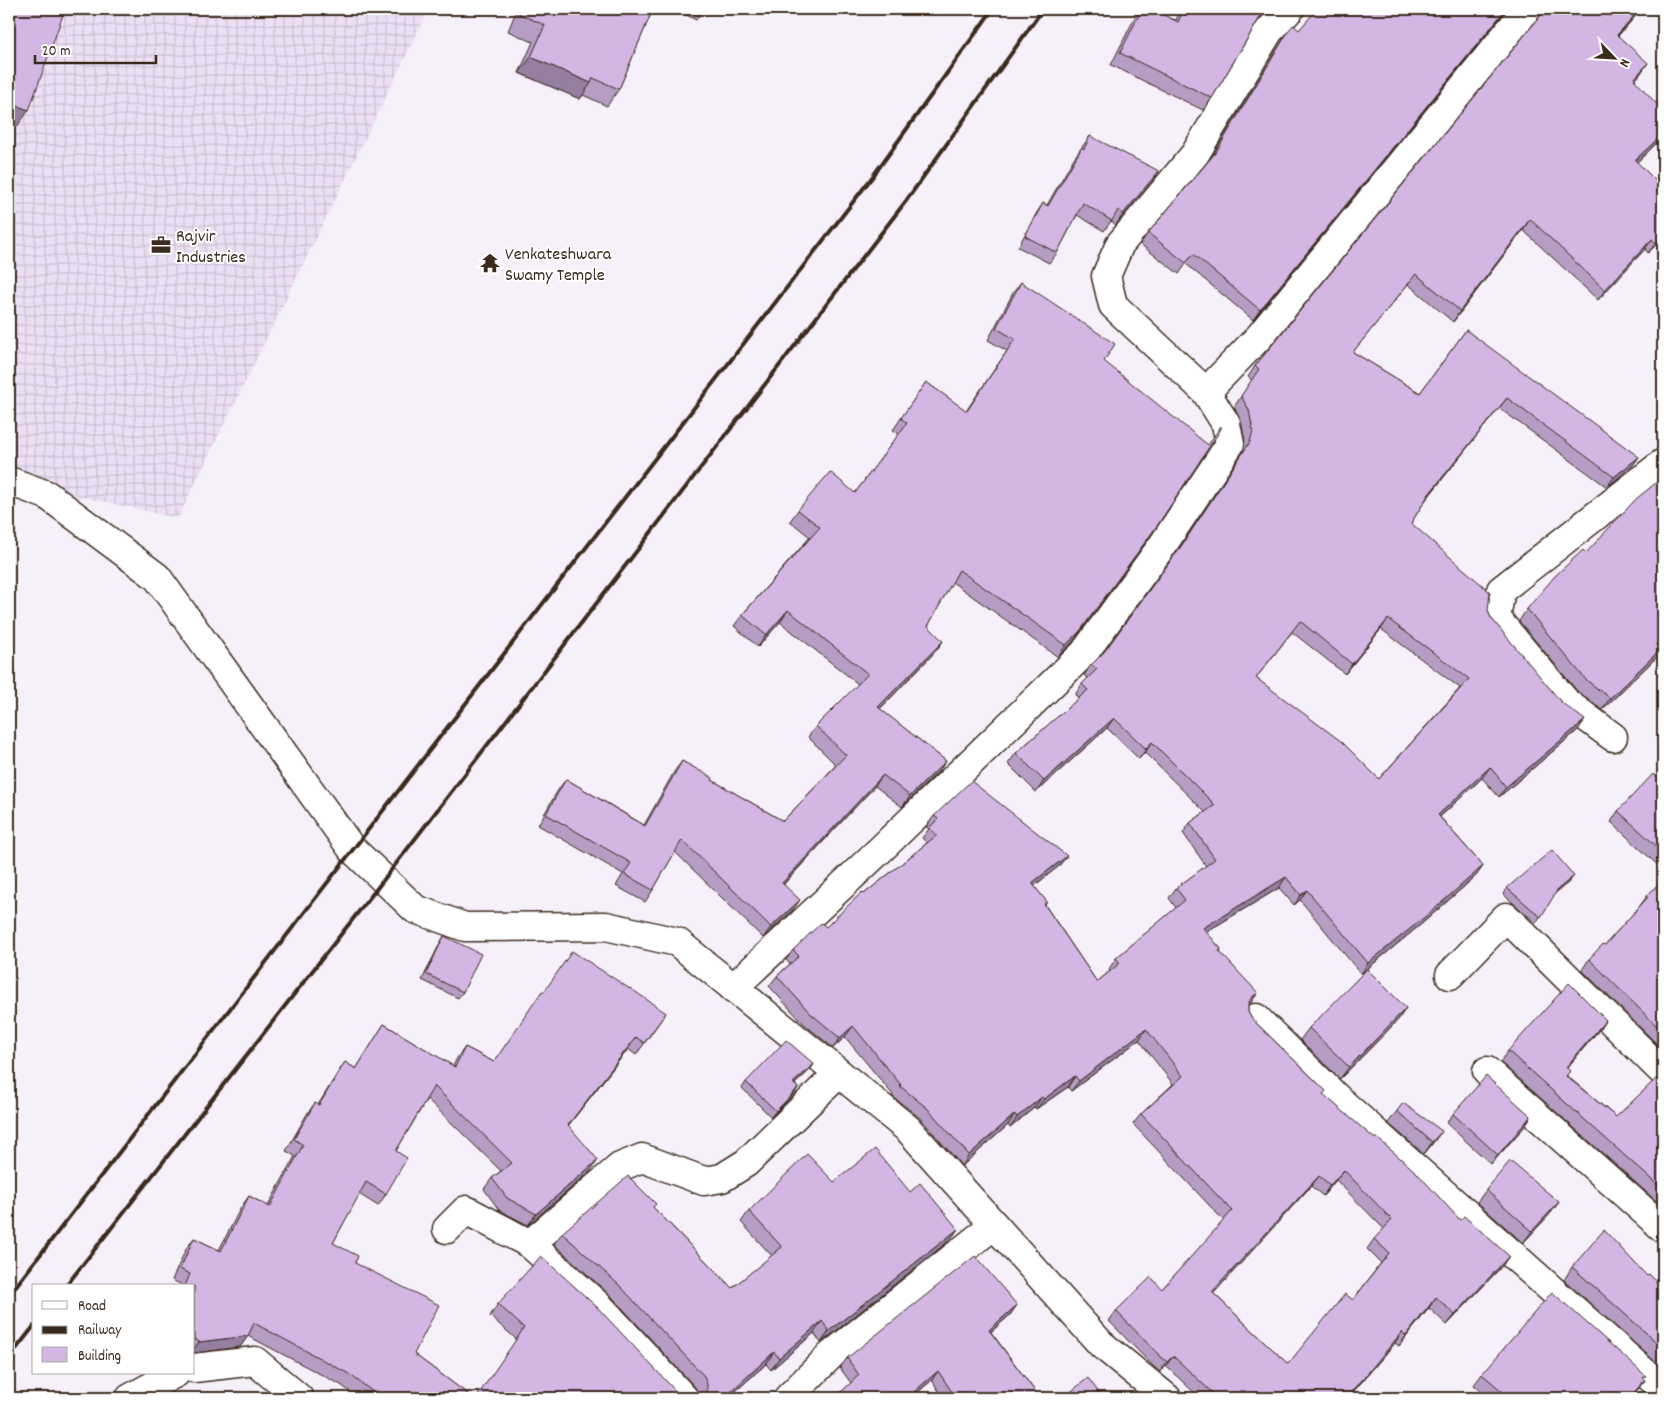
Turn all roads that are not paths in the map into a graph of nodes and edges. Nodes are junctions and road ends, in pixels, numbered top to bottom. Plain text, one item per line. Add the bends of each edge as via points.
1 (1290, 9) edge
2 (1527, 9) edge
3 (1206, 392) junction
4 (1663, 463) edge
5 (9, 481) edge
6 (1613, 737) dead end
7 (1450, 975) dead end
8 (733, 988) junction
9 (1256, 1018) dead end
10 (1487, 1071) dead end
11 (1663, 1072) edge
12 (839, 1073) junction
13 (994, 1225) junction
14 (1663, 1228) edge
15 (447, 1229) dead end
16 (530, 1244) junction
17 (195, 1368) edge
18 (174, 1374) edge
19 (1663, 1388) edge
20 (130, 1398) edge
21 (298, 1398) edge
22 (684, 1398) edge
23 (788, 1398) edge
24 (1167, 1398) edge
25 (1656, 1398) edge

1 - 3 street via 1270,31 1195,154 1120,244 1106,276 1113,305
2 - 3 street via 1260,337
3 - 8 street via 1226,424 1230,444 1162,546 1084,652
4 - 6 street via 1501,590 1496,618 1567,703
5 - 8 street via 47,495 157,577 352,849 415,909 465,927 606,926 677,942
7 - 11 street via 1506,917
8 - 12 street
9 - 19 street via 1337,1098
10 - 14 street
12 - 13 street via 908,1129
12 - 16 street via 746,1162 722,1178 704,1182 642,1158 620,1167
13 - 23 street via 831,1355
13 - 24 street via 1101,1344
15 - 16 street via 466,1210
16 - 22 street via 601,1308
17 - 21 street via 255,1360
18 - 20 street
19 - 25 street

